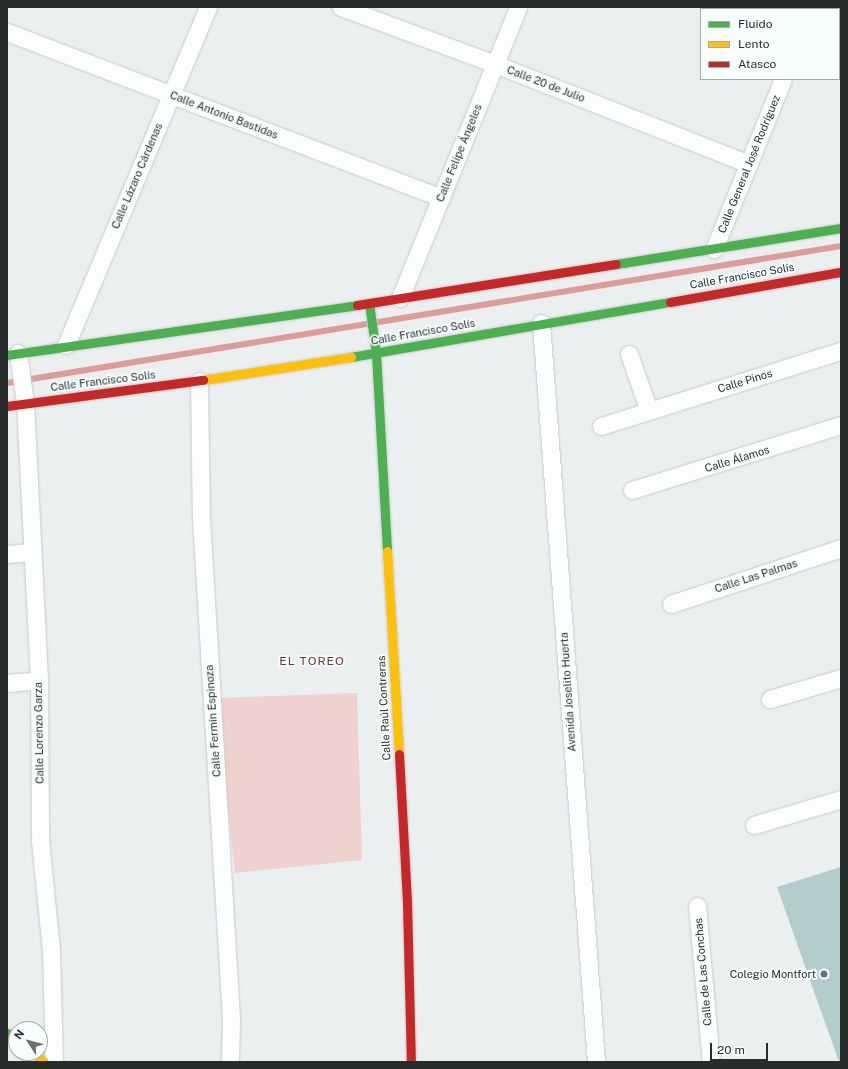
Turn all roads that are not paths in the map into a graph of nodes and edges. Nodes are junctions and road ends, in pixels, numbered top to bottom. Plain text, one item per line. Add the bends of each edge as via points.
1 (208, 7) edge
2 (341, 7) edge
3 (518, 7) edge
4 (7, 32) edge
5 (495, 64) junction
6 (783, 80) edge
7 (172, 95) junction
8 (749, 164) junction
9 (441, 198) junction
10 (841, 228) edge
11 (714, 249) junction
12 (841, 272) edge
13 (400, 298) junction
14 (369, 303) junction
15 (541, 323) junction
16 (66, 345) junction
17 (841, 351) edge
18 (376, 353) junction
19 (12, 354) edge
20 (629, 354) dead end
21 (198, 381) junction
22 (25, 403) junction
23 (7, 406) edge
24 (648, 411) junction
25 (841, 425) edge
26 (601, 426) dead end
27 (632, 490) dead end
28 (841, 548) edge
29 (32, 552) junction
30 (7, 554) edge
31 (671, 604) dead end
32 (841, 678) edge
33 (39, 680) junction
34 (7, 683) edge
35 (770, 699) dead end
36 (841, 799) edge
37 (754, 826) dead end
38 (697, 906) dead end
39 (54, 1062) edge
40 (230, 1062) edge
41 (410, 1062) edge
42 (596, 1062) edge
43 (711, 1062) edge

1 - 7 street, Calle Lázaro Cárdenas
2 - 5 street, Calle 20 de Julio
3 - 5 street, Calle Felipe Ángeles
4 - 7 street, Calle Antonio Bastidas
5 - 8 street, Calle 20 de Julio
5 - 9 street, Calle Felipe Ángeles
6 - 8 street, Calle General José Rodríguez
7 - 9 street, Calle Antonio Bastidas
7 - 16 street, Calle Lázaro Cárdenas
8 - 11 street, Calle General José Rodríguez
9 - 13 street, Calle Felipe Ángeles
10 - 11 main road
11 - 13 main road
12 - 15 main road, Calle Francisco Solís
13 - 14 main road
14 - 16 main road
14 - 18 main road, Calle Raúl Contreras
15 - 18 main road, Calle Francisco Solís
15 - 42 street, Avenida Joselito Huerta
16 - 19 main road
17 - 24 street, Calle Pinos
18 - 21 main road, Calle Francisco Solís
18 - 41 main road, Calle Raúl Contreras via 407,902
19 - 22 street, Calle Lorenzo Garza
20 - 24 street
21 - 22 main road, Calle Francisco Solís
21 - 40 street, Calle Fermín Espinoza via 201,518 231,1018
22 - 23 main road, Calle Francisco Solís
22 - 29 street, Calle Lorenzo Garza
24 - 26 street, Calle Pinos
25 - 27 street, Calle Álamos
28 - 31 street, Calle Las Palmas
29 - 30 street
29 - 33 street, Calle Lorenzo Garza
32 - 35 street
33 - 34 street
33 - 39 street, Calle Lorenzo Garza via 40,840 52,951
36 - 37 street
38 - 43 street, Calle de Las Conchas

